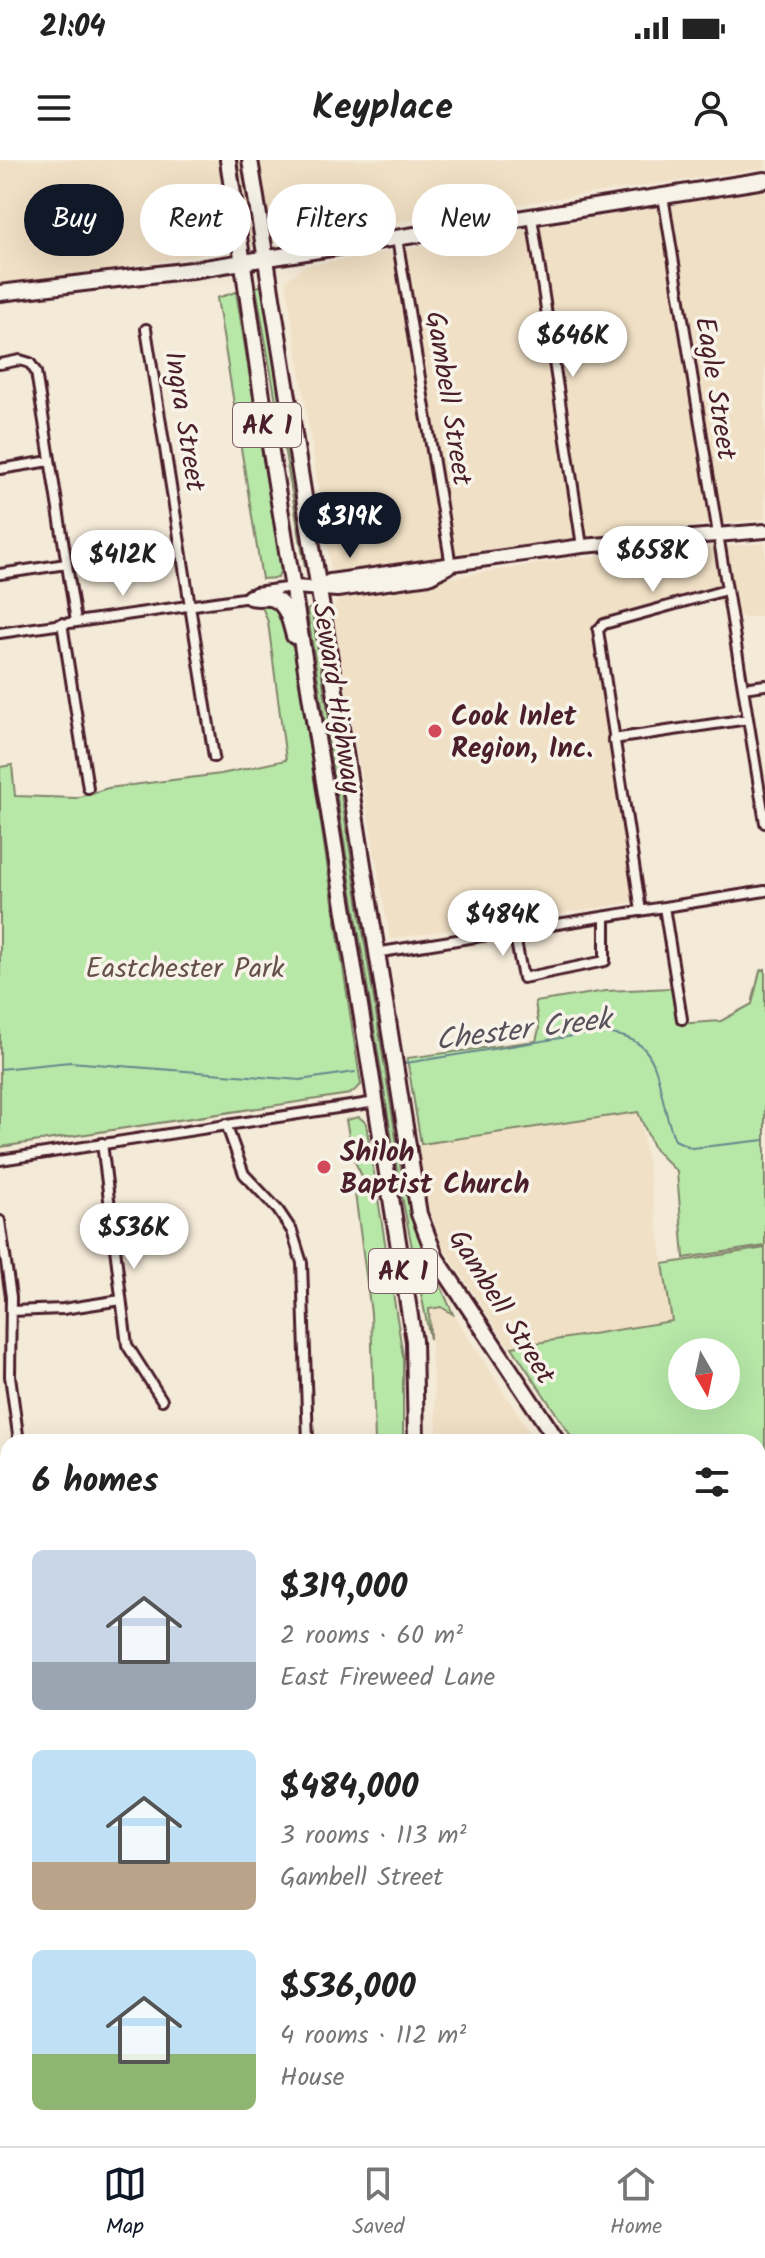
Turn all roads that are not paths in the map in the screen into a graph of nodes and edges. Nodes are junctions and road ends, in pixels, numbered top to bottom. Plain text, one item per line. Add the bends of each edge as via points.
1 (228, 160) edge
2 (250, 160) edge
3 (765, 180) edge
4 (663, 196) junction
5 (532, 217) junction
6 (397, 238) junction
7 (264, 259) junction
8 (243, 262) junction
9 (0, 293) edge
10 (146, 329) dead end
11 (0, 364) edge
12 (50, 461) junction
13 (0, 469) edge
14 (765, 531) edge
15 (718, 536) junction
16 (582, 546) junction
17 (66, 564) junction
18 (451, 566) junction
19 (0, 574) edge
20 (294, 587) junction
21 (317, 587) junction
22 (726, 590) junction
23 (250, 597) junction
24 (189, 604) junction
25 (76, 621) junction
26 (62, 623) junction
27 (0, 633) edge
28 (765, 685) edge
29 (743, 688) junction
30 (311, 690) junction
31 (748, 719) junction
32 (613, 739) junction
33 (214, 757) dead end
34 (88, 788) dead end
35 (764, 813) edge
36 (765, 823) edge
37 (765, 891) edge
38 (664, 907) junction
39 (641, 911) junction
40 (605, 917) junction
41 (514, 931) junction
42 (375, 953) junction
43 (682, 1019) dead end
44 (398, 1098) joint
45 (377, 1102) junction
46 (226, 1124) junction
47 (102, 1143) junction
48 (0, 1160) edge
49 (0, 1221) edge
50 (121, 1300) junction
51 (11, 1311) junction
52 (5, 1376) edge
53 (162, 1400) dead end
54 (17, 1434) edge
55 (308, 1434) edge
56 (416, 1434) edge
57 (553, 1434) edge

1 - 8 main road, Seward Highway / AK 1
2 - 7 main road, Seward Highway / AK 1
3 - 4 main road
4 - 5 main road
4 - 15 street, Eagle Street
5 - 6 main road
5 - 16 street
6 - 7 main road
6 - 18 street, Gambell Street
7 - 8 main road
7 - 21 main road, Seward Highway / AK 1
8 - 9 main road
8 - 20 main road, Seward Highway / AK 1
10 - 24 street, Ingra Street
11 - 12 street via 20,360 36,372
12 - 13 street
12 - 17 street
14 - 15 main road
15 - 16 main road
15 - 22 street, Eagle Street
16 - 18 main road
17 - 19 street
17 - 25 street
18 - 21 main road
20 - 21 main road
20 - 23 street
20 - 30 main road, Seward Highway / AK 1
21 - 42 main road, Seward Highway / AK 1
22 - 29 street, Eagle Street
22 - 32 street via 598,630
23 - 24 street
23 - 30 main road via 272,598 285,609
24 - 25 street
24 - 33 street, Ingra Street
25 - 26 street
26 - 27 street
26 - 34 street
28 - 29 street
29 - 31 street, Eagle Street
30 - 45 main road, Seward Highway / AK 1
31 - 32 street
31 - 35 street, Eagle Street
32 - 39 street
35 - 36 street, Eagle Street
37 - 38 street
38 - 39 street
38 - 43 street
39 - 40 street
40 - 41 street
40 - 41 street via 605,961 523,978
41 - 42 street
42 - 44 main road, Seward Highway / AK 1
44 - 57 main road, Gambell Street / AK 1 via 419,1214 436,1258
45 - 46 street
45 - 56 main road, AK 1 via 414,1341
46 - 47 street
46 - 55 street via 244,1174 292,1231 302,1263
47 - 48 street
47 - 50 street
49 - 51 street
50 - 51 street
50 - 53 street via 127,1345
51 - 52 street
52 - 54 street

